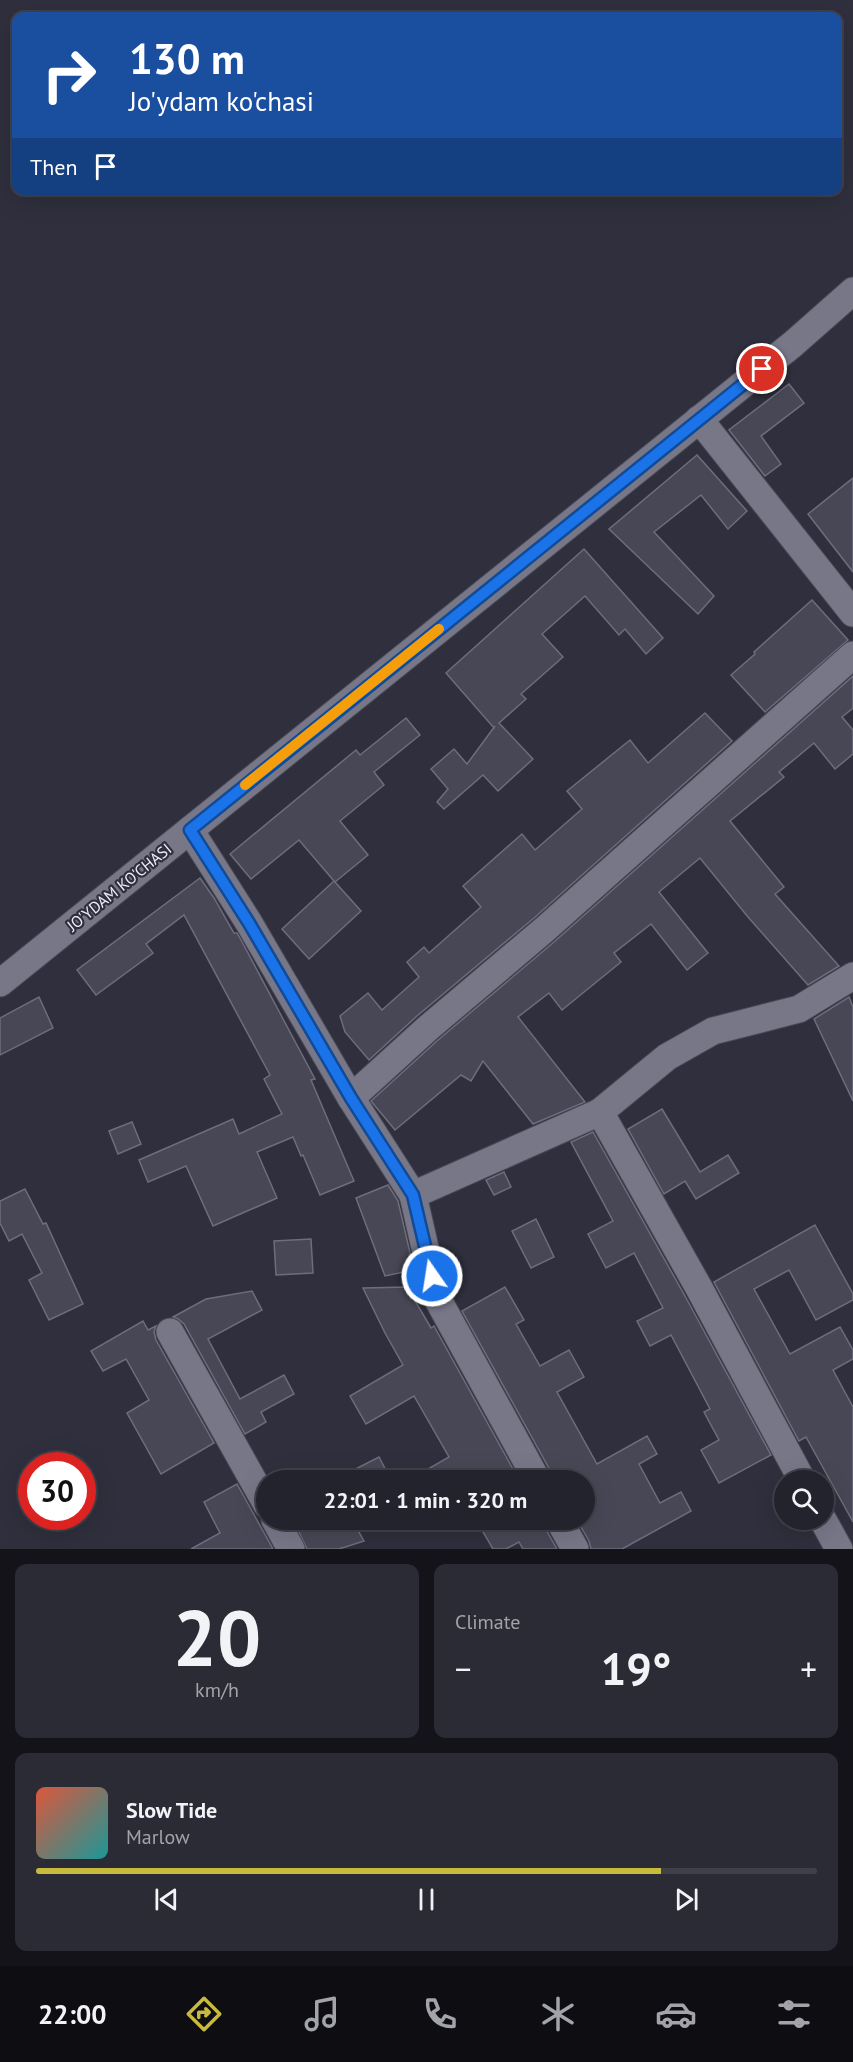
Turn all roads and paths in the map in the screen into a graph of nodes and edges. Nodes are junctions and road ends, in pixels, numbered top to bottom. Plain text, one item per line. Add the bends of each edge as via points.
1 (853, 291) edge
2 (699, 420) junction
3 (853, 612) edge
4 (853, 655) edge
5 (190, 830) junction
6 (853, 976) edge
7 (0, 983) edge
8 (351, 1098) junction
9 (600, 1112) junction
10 (413, 1195) junction
11 (170, 1332) dead end
12 (532, 1470) edge
13 (797, 1470) edge
14 (256, 1485) edge
15 (281, 1530) edge
16 (565, 1530) edge
17 (829, 1530) edge
18 (291, 1549) edge
19 (575, 1549) edge
20 (839, 1549) edge

1 - 2 street, JO'YDAM KO'CHASI
2 - 3 street
2 - 5 street, JO'YDAM KO'CHASI
4 - 8 street
5 - 7 street, JO'YDAM KO'CHASI
5 - 8 street
6 - 9 street via 799,1009 713,1031 667,1057
8 - 10 street
9 - 10 street
9 - 13 street
10 - 12 street via 436,1296
11 - 14 street
15 - 18 street
16 - 19 street
17 - 20 street

